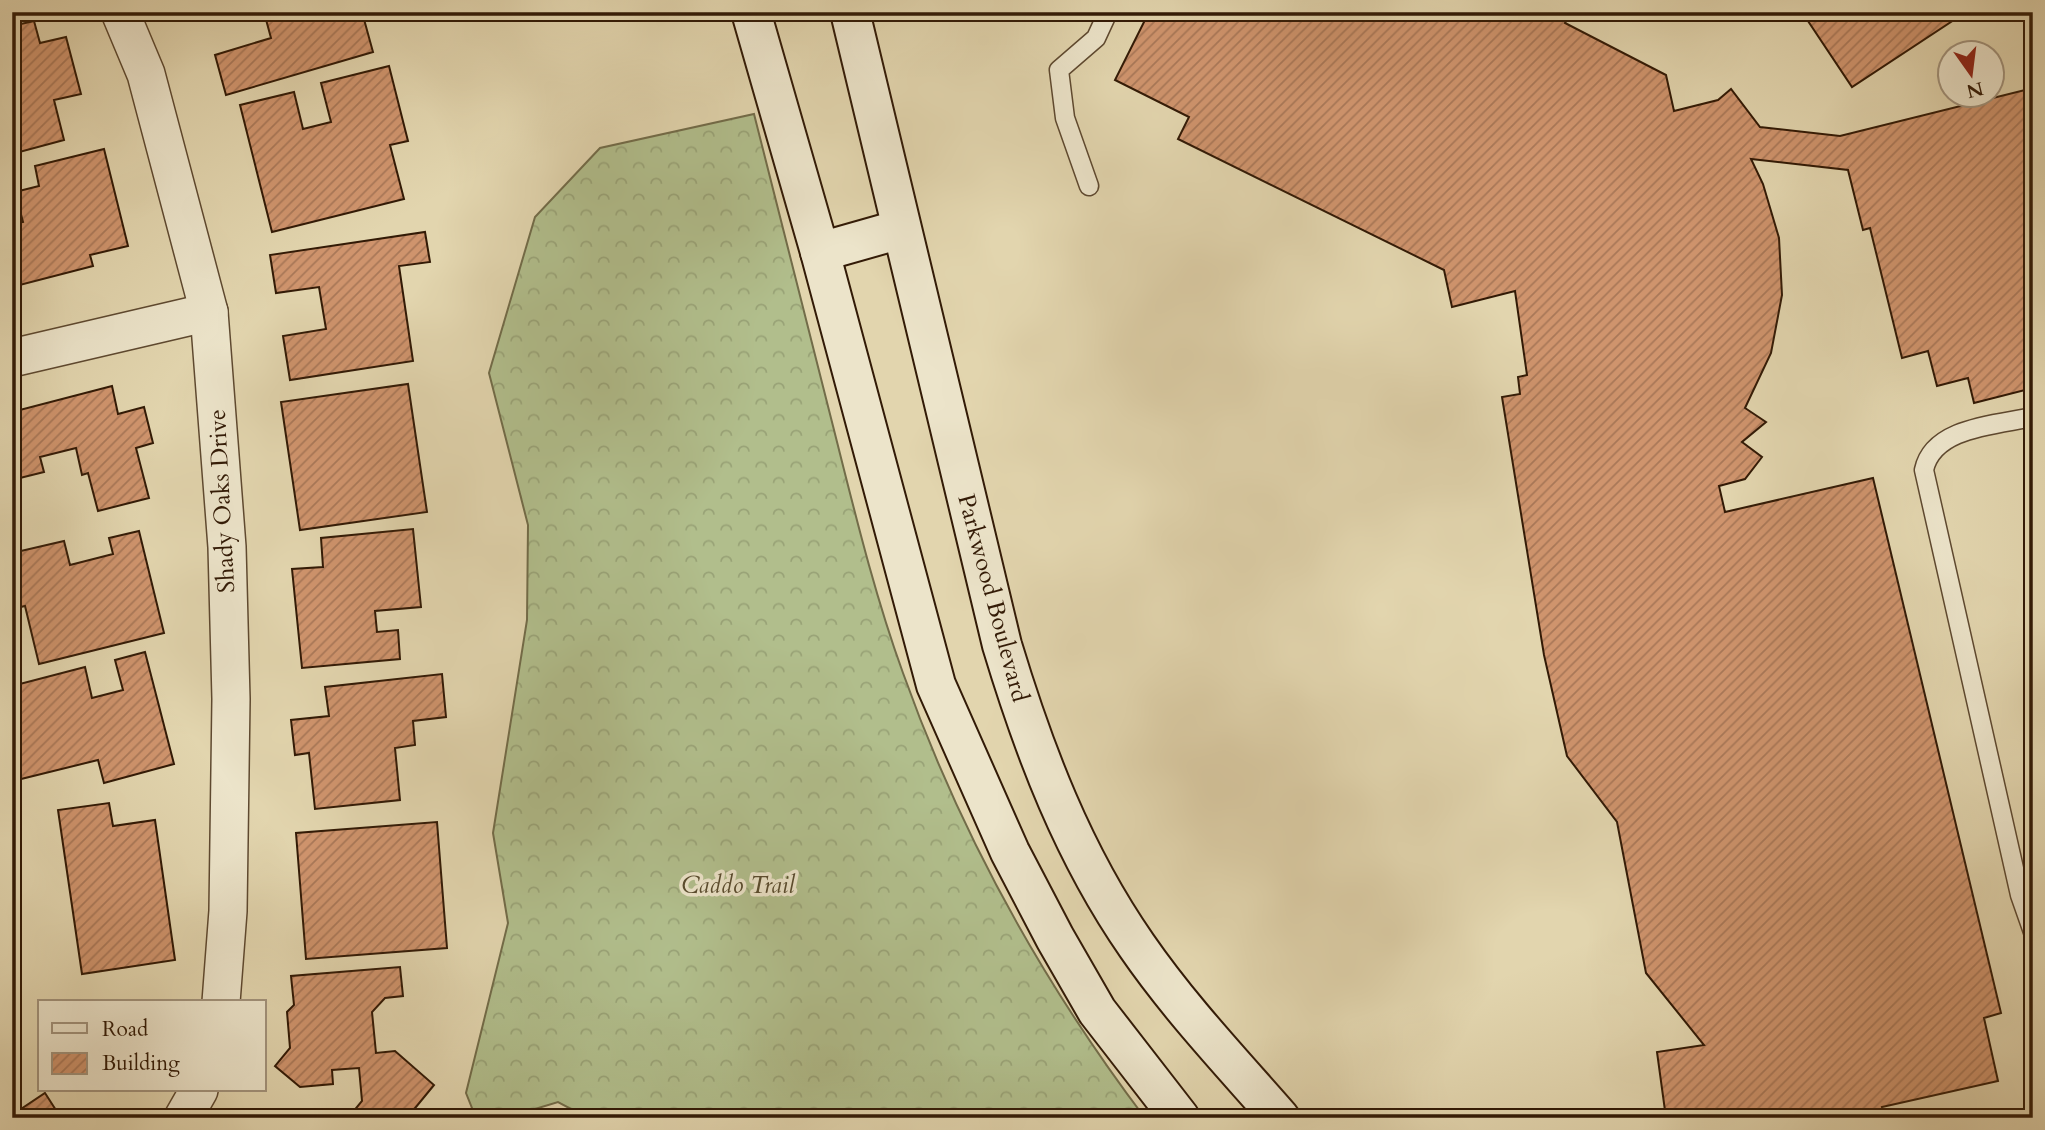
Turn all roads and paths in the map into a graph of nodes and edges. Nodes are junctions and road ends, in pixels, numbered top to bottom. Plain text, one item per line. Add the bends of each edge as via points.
1 (120, 12) edge
2 (751, 12) edge
3 (850, 12) edge
4 (1108, 12) edge
5 (1089, 186) dead end
6 (901, 229) junction
7 (820, 252) junction
8 (209, 312) junction
9 (12, 358) edge
10 (2033, 417) edge
11 (2033, 932) edge
12 (221, 1000) edge
13 (198, 1092) edge
14 (183, 1118) edge
15 (1180, 1118) edge
16 (1280, 1118) edge

1 - 8 street, Shady Oaks Drive via 146,74
2 - 7 main road
3 - 6 main road, Parkwood Boulevard
4 - 5 lane via 1096,38 1059,70 1065,118
6 - 7 main road
6 - 16 main road, Parkwood Boulevard via 1002,645 1031,741 1098,884 1136,945
7 - 15 main road via 936,685 1010,852 1055,939 1097,1011
8 - 9 street
8 - 12 street, Shady Oaks Drive via 227,547 231,699 228,911
10 - 11 lane via 1943,440 1927,458 1924,470 2017,882
13 - 14 street

